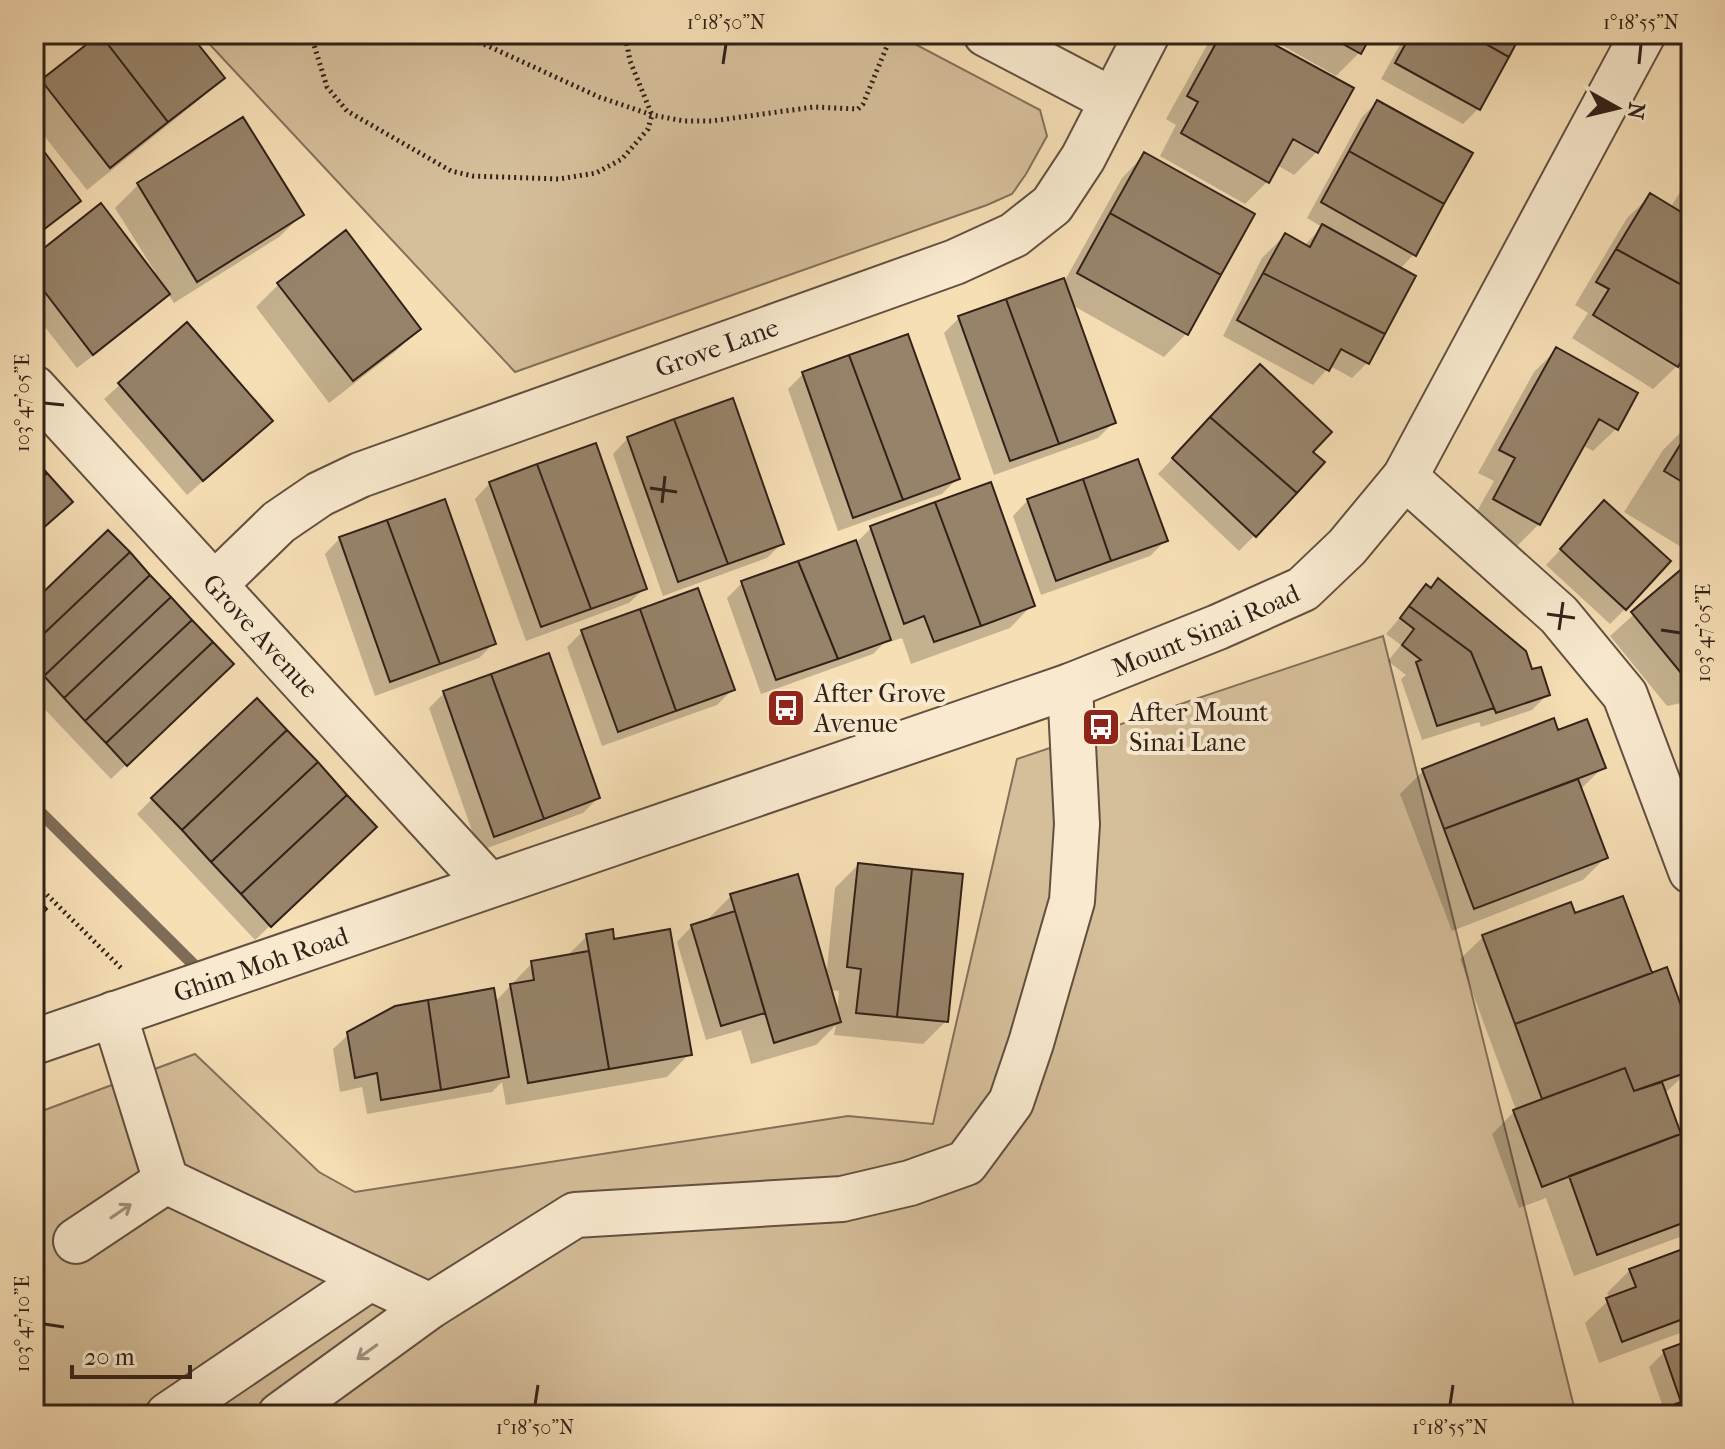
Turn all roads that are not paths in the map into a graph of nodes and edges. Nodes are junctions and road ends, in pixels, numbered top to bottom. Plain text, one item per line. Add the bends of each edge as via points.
1 (986, 34) edge
2 (1147, 34) edge
3 (1643, 34) edge
4 (1112, 100) junction
5 (34, 388) edge
6 (1405, 477) junction
7 (215, 584) junction
8 (1070, 686) junction
9 (1691, 871) edge
10 (489, 885) junction
11 (134, 1008) junction
12 (34, 1042) edge
13 (166, 1181) junction
14 (76, 1241) dead end
15 (370, 1278) junction
16 (430, 1306) junction
17 (168, 1415) edge
18 (280, 1415) edge

1 - 4 street
2 - 4 street, Grove Lane
3 - 6 street, Mount Sinai Road
4 - 7 street, Grove Lane via 1052,205 1014,235 955,262 360,475 279,522
5 - 7 street, Grove Avenue
6 - 8 street, Mount Sinai Road via 1347,547 1303,589
6 - 9 street via 1559,615 1625,695
7 - 10 street, Grove Avenue
8 - 10 street, Mount Sinai Road
8 - 16 street via 1077,824 1072,901 1011,1102 966,1163 842,1199 575,1215
10 - 11 street, Ghim Moh Road
11 - 12 street, Ghim Moh Road
11 - 13 street
14 -> 13 street
13 - 15 street
15 - 16 street
15 - 17 street
16 -> 18 street

